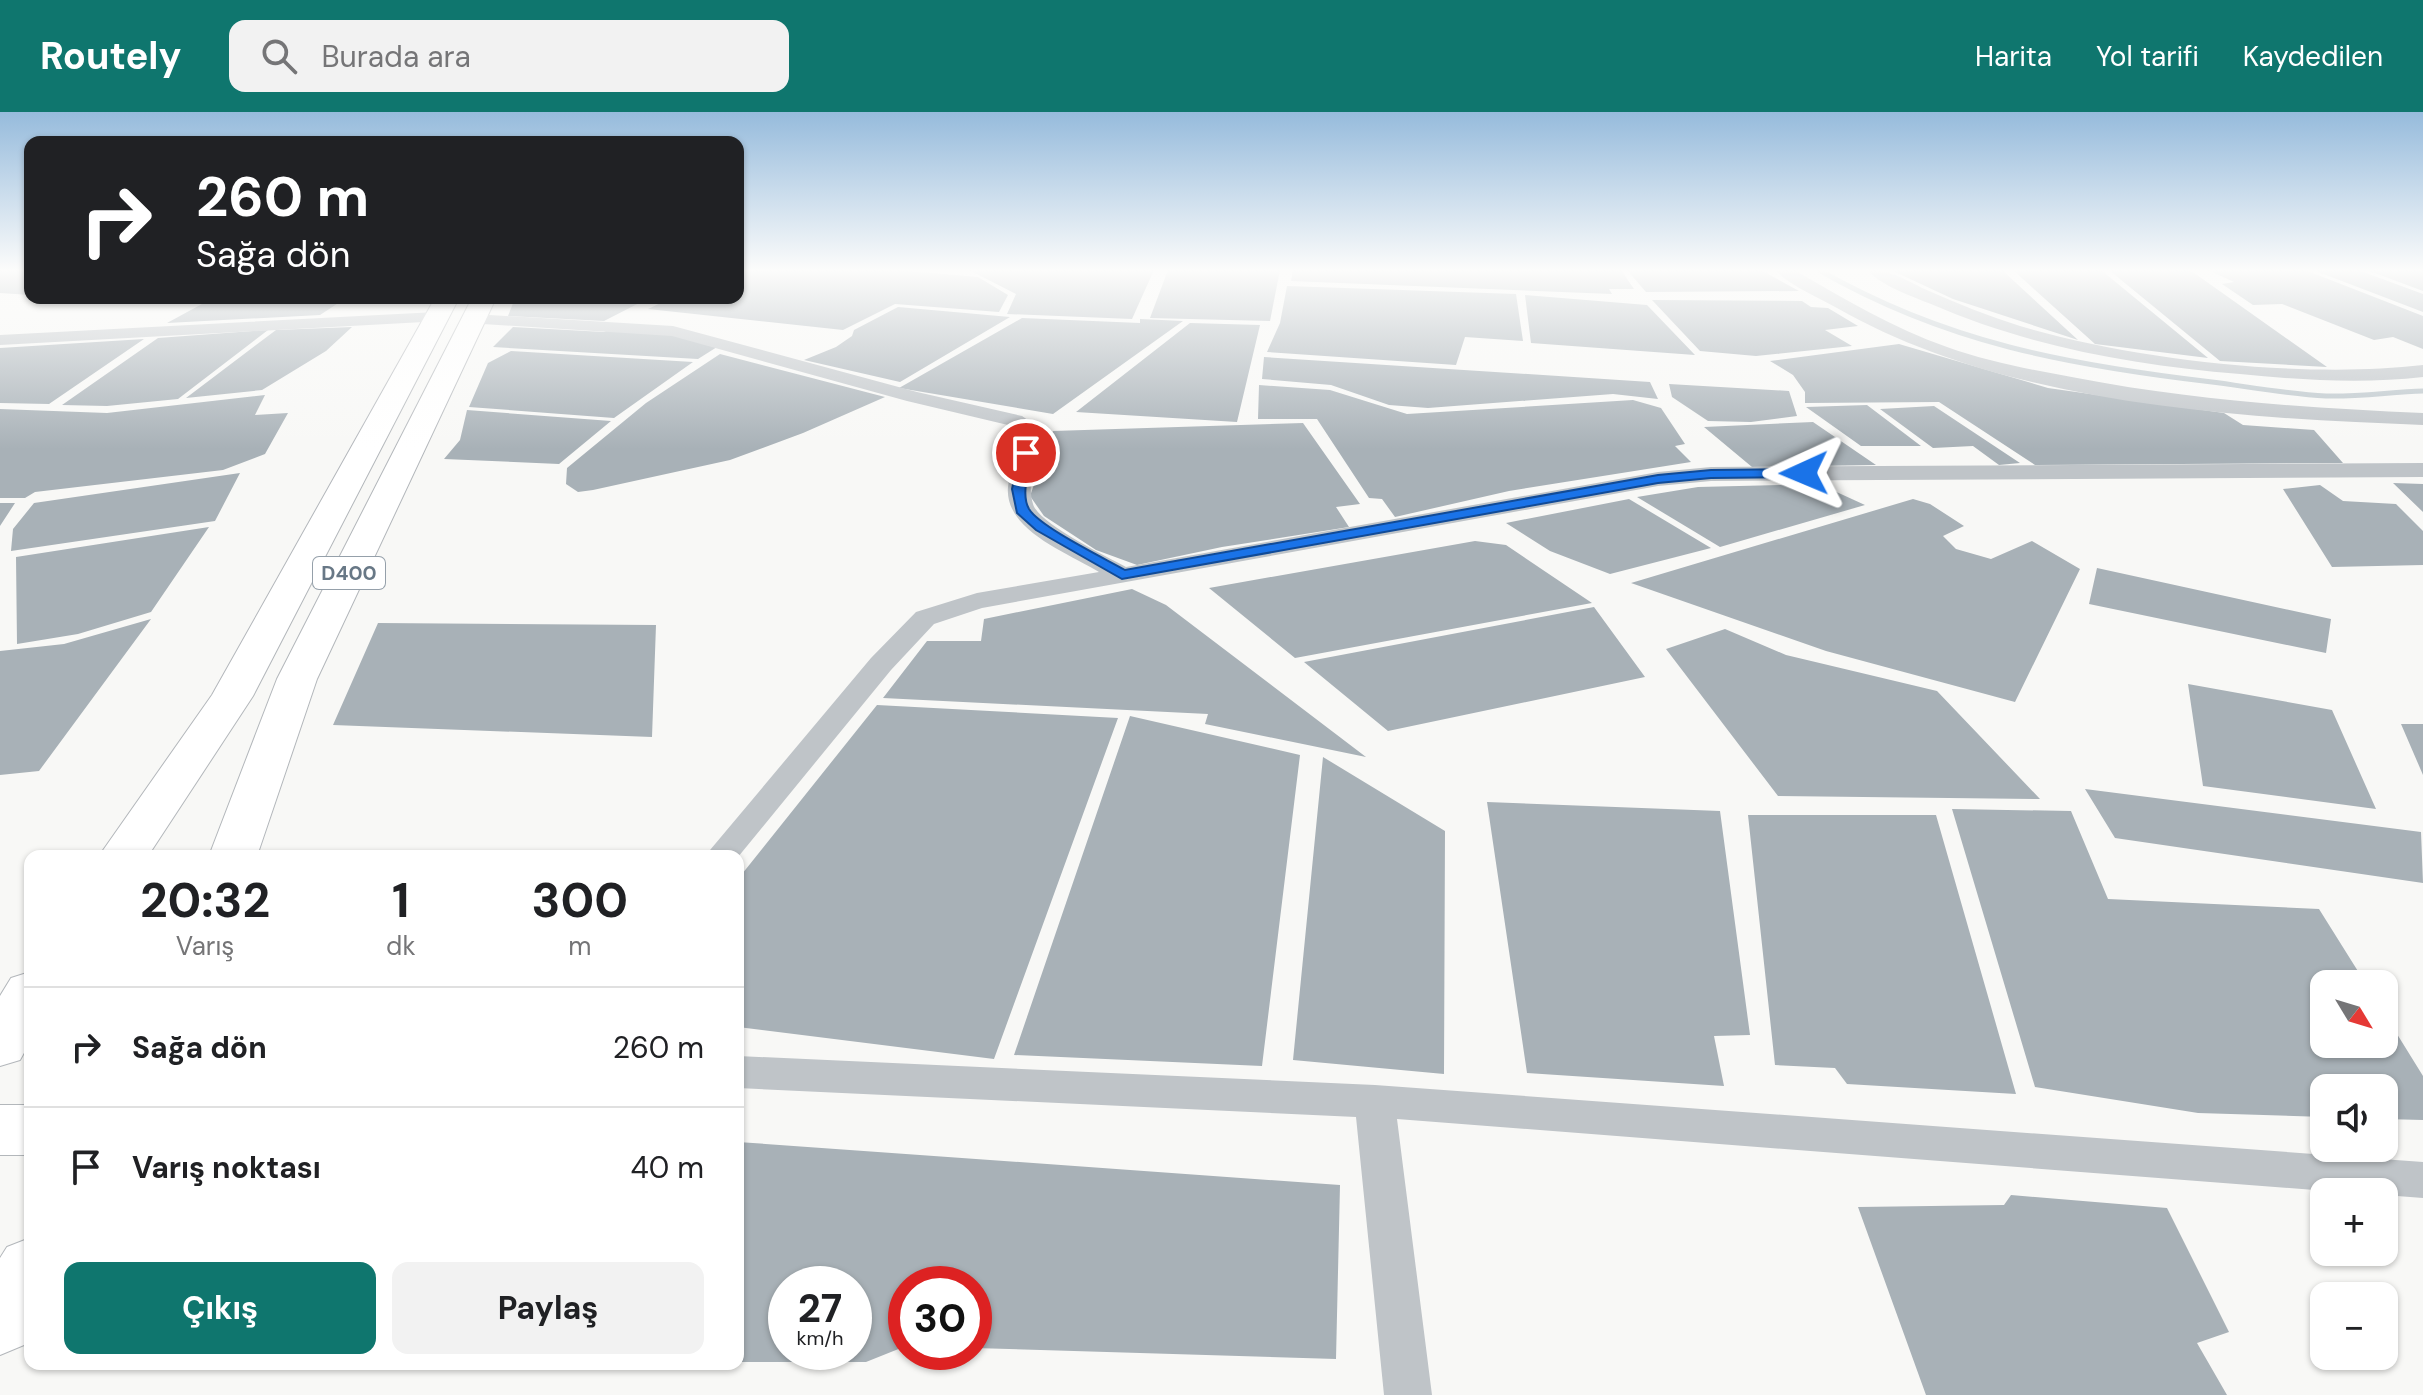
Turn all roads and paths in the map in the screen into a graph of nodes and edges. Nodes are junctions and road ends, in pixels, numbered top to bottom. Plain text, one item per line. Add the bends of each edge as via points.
1 (146, 330) edge
2 (447, 330) edge
3 (450, 330) edge
4 (663, 330) edge
5 (1889, 330) edge
6 (2013, 330) edge
7 (0, 340) edge
8 (2423, 371) edge
9 (2423, 419) edge
10 (2423, 470) edge
11 (1122, 575) junction
12 (127, 850) edge
13 (235, 850) edge
14 (726, 850) edge
15 (744, 1072) edge
16 (1375, 1101) junction
17 (0, 1130) edge
18 (24, 1130) edge
19 (2423, 1180) edge
20 (24, 1279) edge
21 (0, 1322) edge
22 (1408, 1395) edge

1 - 7 street
2 - 12 highway, D400 via 232,696
3 - 13 highway, D400 via 297,679
4 - 11 street via 1015,420 1031,429 1019,489 1022,510
5 - 9 street via 1961,358 2111,391 2237,408
6 - 8 street via 2089,350 2218,367 2318,375
10 - 11 street via 1711,474
11 - 14 street via 977,601 925,618
15 - 16 street
16 - 19 street
16 - 22 street
17 - 18 highway
20 - 21 highway

